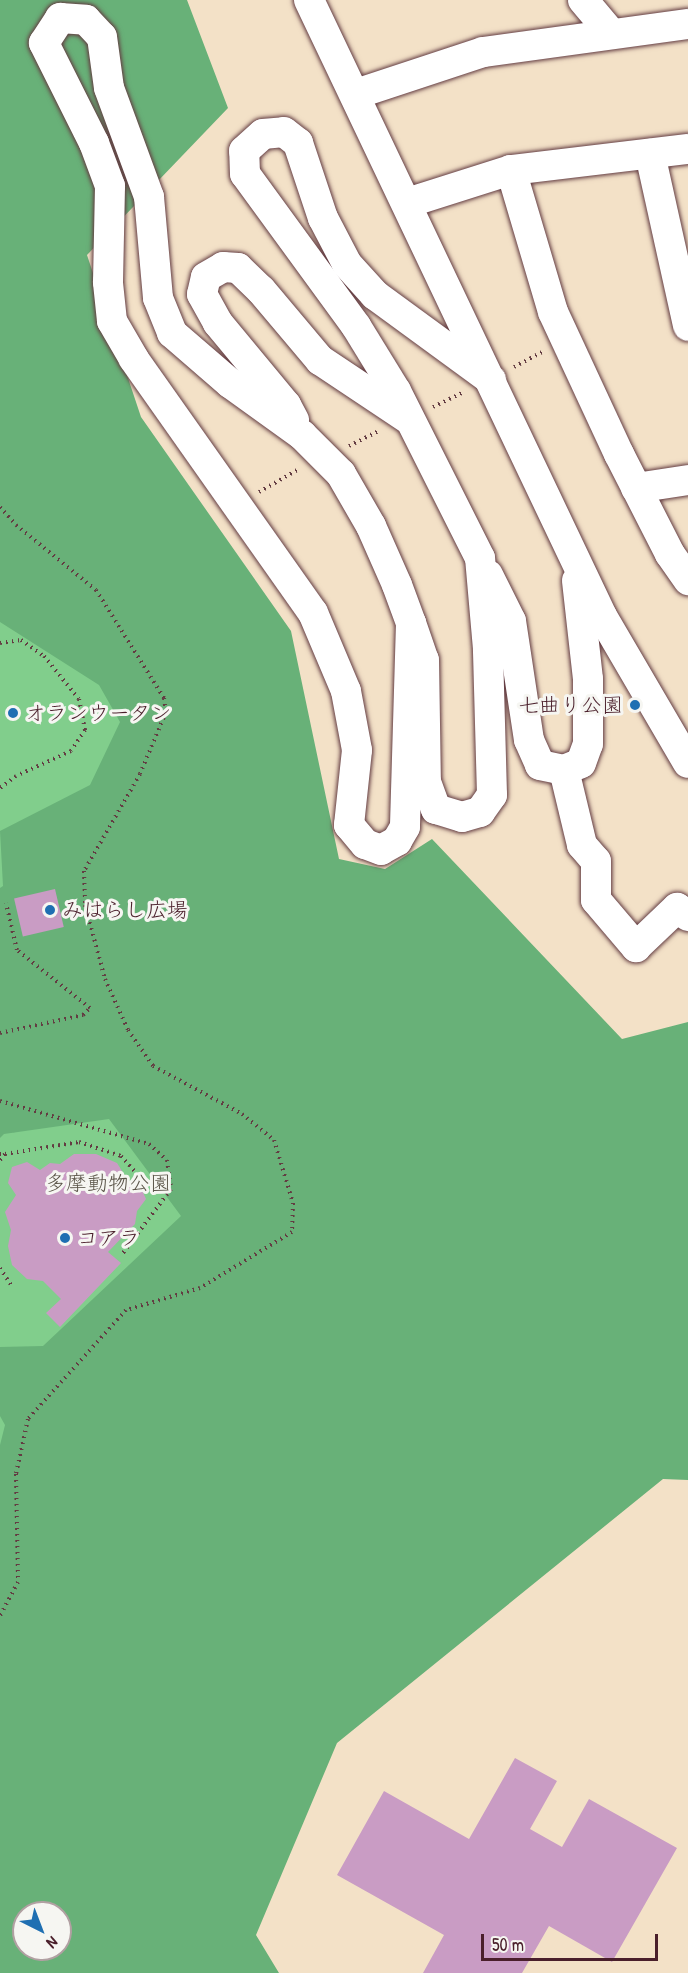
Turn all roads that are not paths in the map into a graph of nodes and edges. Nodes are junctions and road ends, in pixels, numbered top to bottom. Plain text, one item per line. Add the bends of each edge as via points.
1 (583, 0) edge
2 (315, 2) edge
3 (688, 24) edge
4 (610, 32) junction
5 (356, 94) junction
6 (688, 149) edge
7 (650, 154) junction
8 (511, 170) junction
9 (408, 203) junction
10 (688, 326) edge
11 (479, 385) junction
12 (406, 420) junction
13 (302, 435) junction
14 (688, 480) edge
15 (636, 488) junction
16 (574, 557) junction
17 (480, 558) junction
18 (688, 580) edge
19 (411, 623) junction
20 (688, 763) edge
21 (564, 770) junction
22 (688, 916) edge

1 - 4 street
2 - 5 street
3 - 4 street
4 - 5 street via 483,52
5 - 9 street
6 - 7 street
7 - 8 street
7 - 10 street
8 - 9 street
8 - 15 street via 553,312
9 - 11 street
11 - 12 street via 375,295 348,264 322,218 298,143 284,132 262,134 244,151 245,174 357,326
11 - 16 street
12 - 13 street via 320,360 238,268 223,267 206,277 202,294 218,323 286,405
12 - 17 street
13 - 19 street via 341,474 371,526
13 - 19 street via 230,383 172,333 158,298 148,197 109,88 102,37 86,20 60,18 44,43 94,143 110,186 108,282 112,321 134,359 313,613 346,691 357,750 349,825 365,844 381,850 397,841 405,826
14 - 15 street
15 - 18 street
16 - 20 street via 602,616
16 - 21 street via 588,679 588,744 581,763
17 - 19 street via 492,743 492,795 480,812 462,817 436,809 426,782 424,660
17 - 21 street via 511,621 529,740 540,765
21 - 22 street via 582,845 596,861 596,900 636,947 677,908

